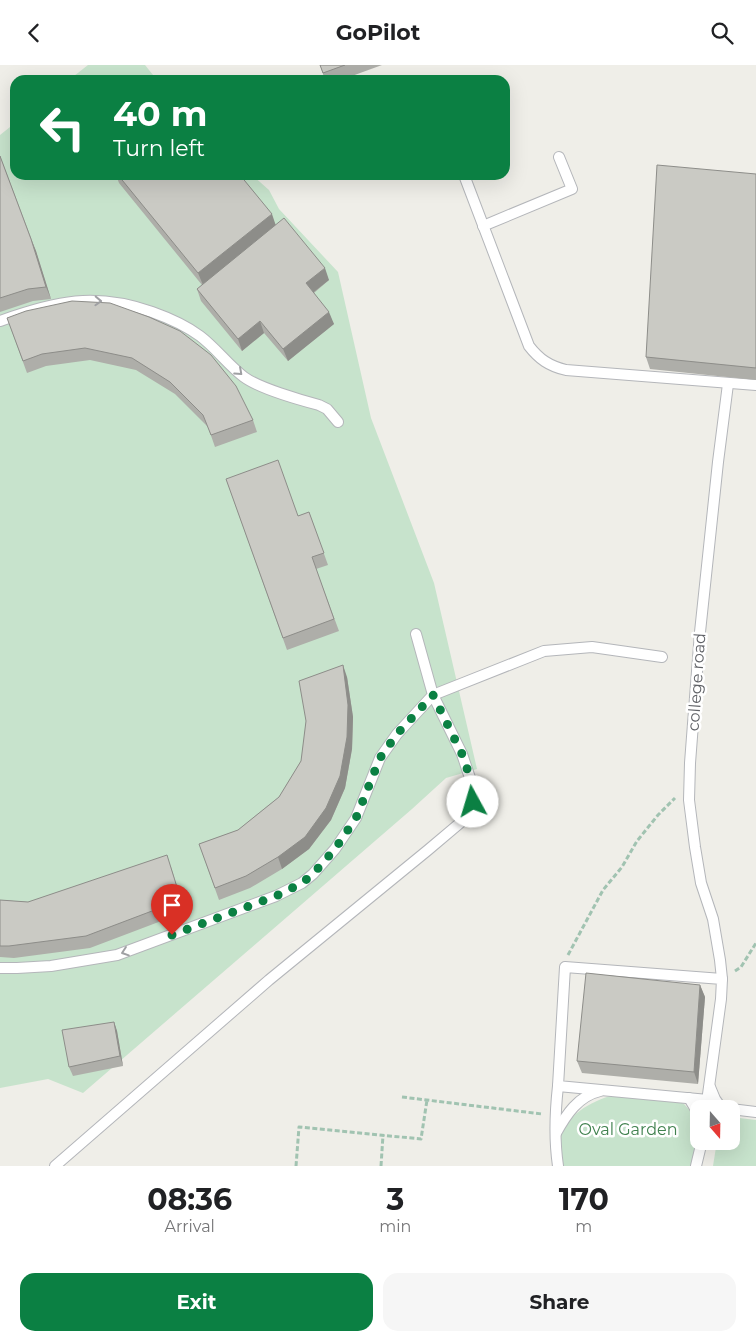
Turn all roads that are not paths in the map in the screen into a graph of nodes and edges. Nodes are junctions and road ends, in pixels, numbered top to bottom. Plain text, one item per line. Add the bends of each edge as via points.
1 (559, 157) dead end
2 (466, 180) edge
3 (483, 226) junction
4 (0, 321) edge
5 (728, 384) junction
6 (756, 385) edge
7 (338, 422) dead end
8 (416, 634) dead end
9 (662, 657) dead end
10 (433, 695) junction
11 (0, 968) edge
12 (722, 979) junction
13 (558, 1086) junction
14 (709, 1086) junction
15 (604, 1090) junction
16 (689, 1098) joint
17 (695, 1100) edge
18 (707, 1100) edge
19 (716, 1100) edge
20 (740, 1110) edge
21 (756, 1112) edge
22 (555, 1134) junction
23 (700, 1150) edge
24 (55, 1166) edge
25 (558, 1166) edge
26 (696, 1166) edge

1 - 3 lane via 572,189
2 - 3 lane
3 - 5 lane via 528,346 544,362 566,370
4 -> 7 lane via 70,302 101,300 134,305 170,318 199,335 250,381 319,405
5 - 6 lane
5 - 12 lane, college road via 702,614 689,800 701,883 713,919
8 - 10 lane
9 - 10 lane via 592,647 544,651
10 -> 11 lane via 380,758 356,818 335,849 302,883 117,955 51,966
10 - 24 lane via 462,754 474,789 473,802 460,823 270,980
12 - 13 lane via 565,967
12 - 14 lane, college road
13 - 15 lane
13 - 22 lane
14 - 18 lane, college road
14 - 19 lane
15 - 16 lane
15 - 22 lane via 591,1093 576,1104
16 - 17 lane
20 - 21 lane
22 - 25 lane
23 - 26 lane

